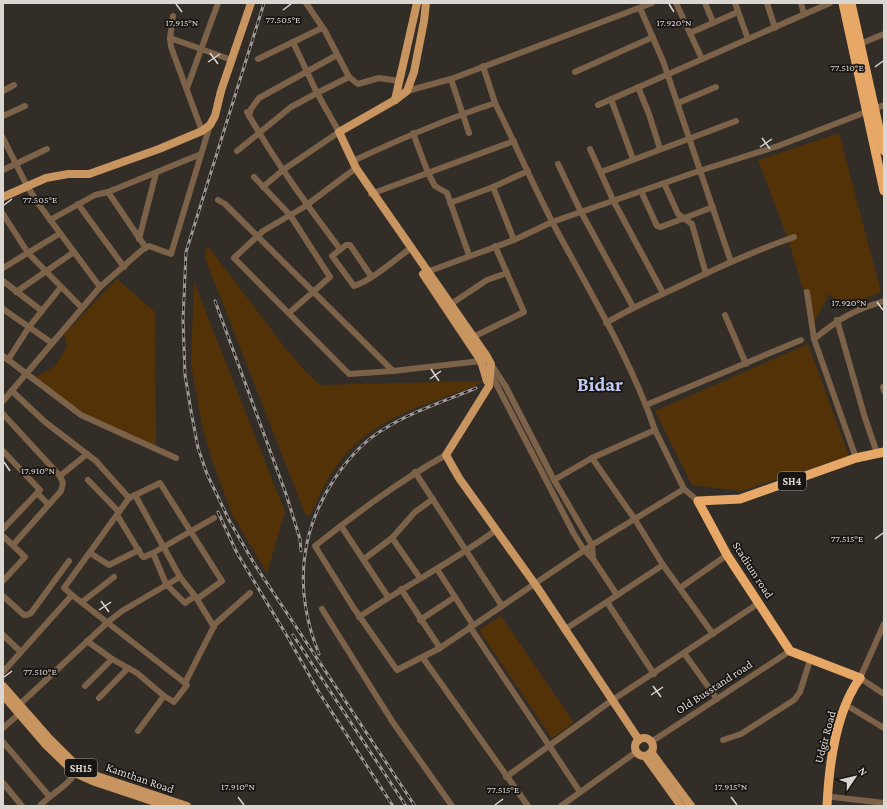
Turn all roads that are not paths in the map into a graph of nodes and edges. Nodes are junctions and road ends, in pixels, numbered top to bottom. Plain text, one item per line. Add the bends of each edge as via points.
1 (218, 3) edge
2 (251, 3) edge
3 (306, 3) edge
4 (417, 3) edge
5 (426, 3) edge
6 (652, 3) edge
7 (676, 3) edge
8 (705, 3) edge
9 (735, 3) edge
10 (766, 3) edge
11 (801, 3) edge
12 (830, 3) edge
13 (843, 3) edge
14 (851, 3) edge
15 (640, 8) junction
16 (738, 12) junction
17 (804, 14) junction
18 (173, 16) dead end
19 (713, 22) junction
20 (322, 28) junction
21 (774, 28) junction
22 (690, 33) junction
23 (884, 34) edge
24 (652, 37) junction
25 (170, 38) junction
26 (748, 39) junction
27 (293, 42) junction
28 (860, 44) junction
29 (201, 50) junction
30 (337, 55) junction
31 (258, 59) dead end
32 (702, 59) junction
33 (232, 60) junction
34 (483, 66) junction
35 (308, 71) junction
36 (575, 72) dead end
37 (668, 74) junction
38 (349, 77) junction
39 (451, 79) junction
40 (399, 82) junction
41 (14, 85) dead end
42 (638, 87) junction
43 (187, 88) junction
44 (716, 88) dead end
45 (3, 91) edge
46 (407, 91) junction
47 (317, 93) junction
48 (611, 99) junction
49 (395, 100) junction
50 (495, 103) junction
51 (678, 103) junction
52 (598, 105) dead end
53 (884, 105) edge
54 (25, 106) dead end
55 (871, 110) junction
56 (463, 114) junction
57 (3, 116) edge
58 (736, 121) dead end
59 (210, 125) junction
60 (202, 131) junction
61 (339, 132) junction
62 (258, 133) junction
63 (413, 133) junction
64 (470, 133) dead end
65 (3, 138) edge
66 (690, 138) junction
67 (514, 141) junction
68 (47, 149) dead end
69 (660, 149) junction
70 (590, 150) dead end
71 (238, 151) dead end
72 (884, 151) edge
73 (201, 154) junction
74 (633, 159) junction
75 (355, 164) junction
76 (558, 164) dead end
77 (16, 165) junction
78 (3, 170) edge
79 (283, 170) junction
80 (528, 171) junction
81 (699, 171) junction
82 (601, 172) junction
83 (156, 173) junction
84 (428, 173) junction
85 (254, 177) dead end
86 (664, 182) junction
87 (27, 186) junction
88 (263, 186) junction
89 (493, 186) junction
90 (641, 191) junction
91 (884, 191) edge
92 (108, 192) junction
93 (372, 194) junction
94 (3, 197) edge
95 (218, 200) dead end
96 (613, 200) junction
97 (450, 203) junction
98 (78, 204) junction
99 (307, 205) junction
100 (713, 207) junction
101 (581, 212) junction
102 (3, 214) edge
103 (290, 215) junction
104 (684, 218) junction
105 (50, 220) junction
106 (552, 222) junction
107 (5, 224) edge
108 (60, 234) junction
109 (257, 236) junction
110 (794, 237) dead end
111 (140, 239) junction
112 (514, 240) junction
113 (495, 246) junction
114 (146, 248) junction
115 (340, 249) junction
116 (74, 252) junction
117 (407, 252) junction
118 (28, 253) junction
119 (469, 255) junction
120 (731, 262) junction
121 (124, 267) junction
122 (3, 268) edge
123 (46, 271) junction
124 (425, 273) junction
125 (507, 273) junction
126 (706, 274) junction
127 (371, 276) junction
128 (3, 281) edge
129 (61, 287) junction
130 (100, 287) junction
131 (313, 291) junction
132 (16, 292) junction
133 (807, 292) dead end
134 (663, 293) junction
135 (884, 301) edge
136 (450, 304) junction
137 (633, 307) junction
138 (82, 308) junction
139 (3, 309) edge
140 (42, 311) junction
141 (289, 313) junction
142 (725, 315) dead end
143 (837, 320) junction
144 (606, 323) junction
145 (29, 327) junction
146 (473, 337) junction
147 (814, 339) junction
148 (801, 340) dead end
149 (52, 342) junction
150 (6, 358) edge
151 (746, 364) junction
152 (486, 366) junction
153 (393, 371) junction
154 (27, 375) junction
155 (12, 391) junction
156 (3, 401) edge
157 (646, 405) junction
158 (3, 414) edge
159 (655, 430) junction
160 (3, 451) edge
161 (881, 452) edge
162 (87, 454) junction
163 (446, 456) junction
164 (176, 458) dead end
165 (592, 458) junction
166 (856, 458) junction
167 (415, 472) junction
168 (60, 476) junction
169 (88, 480) dead end
170 (554, 480) junction
171 (684, 489) junction
172 (37, 493) junction
173 (132, 497) junction
174 (432, 499) junction
175 (698, 501) junction
176 (48, 504) junction
177 (118, 513) junction
178 (214, 518) dead end
179 (634, 518) junction
180 (340, 526) junction
181 (3, 529) edge
182 (191, 530) junction
183 (496, 530) junction
184 (3, 536) edge
185 (392, 538) junction
186 (13, 545) junction
187 (164, 545) junction
188 (592, 545) junction
189 (139, 550) junction
190 (584, 550) junction
191 (90, 552) junction
192 (466, 552) junction
193 (153, 553) junction
194 (728, 555) junction
195 (364, 559) junction
196 (593, 559) junction
197 (69, 561) dead end
198 (663, 564) junction
199 (436, 569) junction
200 (114, 577) dead end
201 (180, 577) junction
202 (420, 578) junction
203 (3, 581) edge
204 (166, 584) junction
205 (535, 584) junction
206 (680, 588) junction
207 (401, 590) junction
208 (250, 593) dead end
209 (72, 595) junction
210 (617, 595) junction
211 (3, 596) edge
212 (388, 597) junction
213 (455, 597) junction
214 (196, 598) junction
215 (82, 602) junction
216 (607, 602) junction
217 (759, 603) junction
218 (502, 606) junction
219 (322, 609) dead end
220 (359, 617) junction
221 (420, 620) junction
222 (108, 622) junction
223 (884, 624) edge
224 (214, 626) junction
225 (472, 626) junction
226 (564, 630) junction
227 (713, 634) junction
228 (3, 635) edge
229 (87, 640) junction
230 (440, 648) junction
231 (790, 651) junction
232 (21, 652) junction
233 (684, 653) junction
234 (423, 658) junction
235 (112, 659) junction
236 (810, 660) junction
237 (128, 668) junction
238 (3, 672) edge
239 (654, 674) junction
240 (860, 678) junction
241 (185, 683) junction
242 (3, 686) edge
243 (85, 686) dead end
244 (884, 694) edge
245 (3, 695) edge
246 (164, 696) junction
247 (99, 698) dead end
248 (717, 699) junction
249 (611, 701) junction
250 (851, 708) junction
251 (18, 709) junction
252 (3, 728) edge
253 (884, 728) edge
254 (138, 731) dead end
255 (639, 740) junction
256 (723, 740) dead end
257 (3, 742) edge
258 (651, 742) junction
259 (549, 747) junction
260 (636, 752) junction
261 (648, 754) junction
262 (76, 769) junction
263 (506, 777) junction
264 (3, 783) edge
265 (580, 792) junction
266 (139, 793) junction
267 (49, 796) junction
268 (833, 801) edge
269 (884, 803) edge
270 (22, 806) edge
271 (40, 806) edge
272 (168, 806) edge
273 (187, 806) edge
274 (452, 806) edge
275 (528, 806) edge
276 (562, 806) edge
277 (681, 806) edge
278 (691, 806) edge
279 (827, 806) edge

1 - 29 street
2 - 33 main road
3 - 20 street
4 - 40 main road
5 - 46 main road via 414,72
6 - 15 street
7 - 22 street
8 - 19 street
9 - 16 street
10 - 21 street
11 - 17 street
12 - 17 street
13 - 55 highway
14 - 28 highway
15 - 24 street
15 - 34 street
16 - 19 street
16 - 26 street
17 - 21 street
18 - 25 street
19 - 22 street
20 - 27 street
20 - 30 street
21 - 26 street
22 - 32 street
23 - 28 street
24 - 36 street
24 - 37 street
25 - 29 street
25 - 43 street
26 - 32 street
27 - 31 street
27 - 35 street
28 - 55 highway
29 - 33 street
29 - 43 street
30 - 35 street
30 - 38 street
32 - 37 street
33 - 59 main road via 221,91 216,116
34 - 39 street
34 - 50 street
35 - 47 street
35 - 62 street via 258,98 248,114
37 - 42 street
37 - 51 street
38 - 40 street via 358,84 378,78
38 - 47 street
39 - 46 street
39 - 56 street
40 - 49 main road
41 - 45 street
42 - 48 street
42 - 69 street
43 - 60 street
44 - 51 street
46 - 49 main road
47 - 61 street
47 - 62 street via 291,107
48 - 52 street
48 - 74 street
49 - 61 main road
50 - 56 street
50 - 67 street
51 - 66 street
53 - 55 street
54 - 57 street
55 - 72 highway
55 - 81 street via 778,146
55 - 91 highway
56 - 63 street
56 - 64 street
58 - 66 street
59 - 60 main road
59 - 73 street
60 - 87 main road via 89,174 46,178
61 - 75 main road
61 - 79 street
62 - 71 street
62 - 79 street
63 - 75 street
63 - 84 street
65 - 77 street
66 - 69 street
66 - 81 street
67 - 80 street
67 - 84 street
68 - 77 street
69 - 74 street
70 - 82 street
73 - 83 street
73 - 114 street via 171,254 149,246
74 - 82 street
75 - 93 main road
75 - 99 street
76 - 101 street
77 - 78 street
77 - 87 street
79 - 88 street
79 - 99 street
80 - 89 street
80 - 106 street
81 - 86 street
81 - 100 street
82 - 96 street
83 - 92 street
83 - 111 street
84 - 93 street
84 - 97 street via 435,186 447,193
85 - 88 street
86 - 90 street
86 - 104 street via 678,214
87 - 94 main road
87 - 105 street
88 - 103 street
89 - 97 street
89 - 112 street
90 - 96 street
90 - 104 street via 657,226 661,227
92 - 98 street via 95,194
92 - 111 street
93 - 117 main road
93 - 124 main road
95 - 109 street
96 - 101 street
96 - 134 street
97 - 119 street
98 - 105 street
98 - 121 street
99 - 103 street
99 - 115 street
100 - 104 street
100 - 120 street
101 - 106 street
101 - 137 street
102 - 107 street
103 - 109 street
103 - 131 street via 330,277
104 - 126 street via 692,224
105 - 108 street
106 - 112 street
106 - 144 street
107 - 118 street
108 - 116 street
108 - 118 street
109 - 131 street
109 - 141 street via 234,258
110 - 120 street
111 - 114 street
112 - 113 street
113 - 119 street
113 - 125 street
114 - 121 street
115 - 127 street via 350,246
115 - 127 street via 332,258 352,285 357,285
116 - 123 street
116 - 130 street
117 - 124 main road
117 - 127 street
118 - 122 street
118 - 123 street
119 - 124 street
120 - 126 street
121 - 130 street
123 - 129 street
123 - 132 street
124 - 136 main road
124 - 152 main road
125 - 136 street via 487,280
125 - 146 street via 524,312
126 - 134 street
128 - 132 street
129 - 138 street
129 - 140 street
130 - 138 street
131 - 141 street
131 - 153 street
132 - 140 street
133 - 147 street
134 - 137 street
135 - 143 street
136 - 146 main road
137 - 144 street
138 - 149 street
139 - 145 street
140 - 145 street
141 - 153 street via 349,374
142 - 151 street
143 - 147 street
143 - 161 street via 865,418
144 - 157 street
145 - 149 street
145 - 150 street
146 - 152 main road
147 - 166 street
148 - 151 street
149 - 154 street
150 - 154 street
151 - 157 street
152 - 153 street
152 - 163 main road via 489,386
152 - 170 street via 506,387
152 - 190 street
154 - 155 street
154 - 164 street via 85,417
155 - 156 street
155 - 162 street via 45,422
157 - 159 street
158 - 168 street
159 - 165 street
159 - 171 street
160 - 172 street via 40,490
161 - 166 highway, SH4
162 - 168 street
162 - 173 street
163 - 167 street
163 - 183 main road
165 - 170 street
165 - 179 street
166 - 175 highway, SH4 via 740,498
167 - 174 street
167 - 180 street
168 - 176 street via 64,483 63,488
169 - 177 street
170 - 188 street
171 - 175 street
171 - 179 street
172 - 176 street
172 - 181 street
173 - 177 street
173 - 182 street via 160,483
173 - 187 street
174 - 185 street via 415,512
174 - 192 street
175 - 194 highway, Stadium road
176 - 186 street
177 - 189 street
177 - 191 street
178 - 182 street
179 - 188 street
179 - 198 street
180 - 195 street
180 - 220 street via 315,546
182 - 187 street
182 - 214 street via 222,581
183 - 192 street
183 - 205 main road
184 - 186 street
185 - 195 street
185 - 202 street
186 - 203 street via 25,556
187 - 193 street
187 - 201 street
188 - 190 street
188 - 196 street
189 - 191 street via 109,566
189 - 193 street via 144,557
190 - 196 street
190 - 205 street
191 - 209 street via 64,588
192 - 199 street
192 - 218 street
193 - 204 street
194 - 206 street
194 - 217 highway, Stadium road
195 - 212 street
196 - 210 street
197 - 211 street via 31,613 24,615
198 - 206 street
198 - 210 street
199 - 202 street
199 - 213 street
200 - 215 street
201 - 204 street
201 - 214 street
202 - 207 street
204 - 214 street via 185,603
204 - 222 street via 122,610
205 - 218 street
205 - 226 main road
206 - 227 street
207 - 212 street
207 - 221 street
208 - 224 street
209 - 215 street
209 - 232 street
210 - 216 street
212 - 220 street
213 - 221 street
213 - 225 street
214 - 224 street
215 - 222 street
216 - 226 street
216 - 239 street
217 - 227 street
217 - 231 highway, Stadium road
218 - 225 street
219 - 274 street via 392,721
220 - 234 street via 397,670
221 - 230 street
222 - 229 street
222 - 241 street
223 - 240 street, Udgir Road
224 - 241 street
225 - 230 street
225 - 259 street
226 - 249 main road
227 - 233 street
228 - 232 street
229 - 235 street
229 - 251 street
230 - 234 street
231 - 236 highway
231 - 248 street, Old Busstand road
232 - 238 street
233 - 239 street
233 - 248 street
234 - 263 street
235 - 237 street
235 - 243 street
236 - 240 highway
236 - 256 street via 800,692 794,700 741,734
237 - 246 street
237 - 247 street
239 - 249 street
240 - 244 street
240 - 250 highway, Udgir Road
240 - 279 highway, Udgir Road via 852,690 831,758
241 - 246 street via 187,685 174,702
242 - 251 main road, Kamthan Road / SH15
245 - 251 main road, Kamthan Road / SH15
246 - 254 street
248 - 258 street, Old Busstand road
249 - 255 main road
249 - 259 street
250 - 253 street
250 - 268 highway, Udgir Road via 836,762
251 - 252 street
251 - 262 main road, Kamthan Road / SH15
255 - 258 main road
255 - 260 main road via 635,745
257 - 267 street
258 - 261 main road
259 - 263 street
259 - 265 street
260 - 261 main road
260 - 265 street
261 - 277 main road
261 - 278 main road
262 - 266 main road, Kamthan Road / SH15
262 - 267 street via 66,783
263 - 275 street
264 - 270 street
265 - 276 street
266 - 272 main road, Kamthan Road / SH15
266 - 273 main road, Kamthan Road / SH15
267 - 271 street
268 - 269 street

